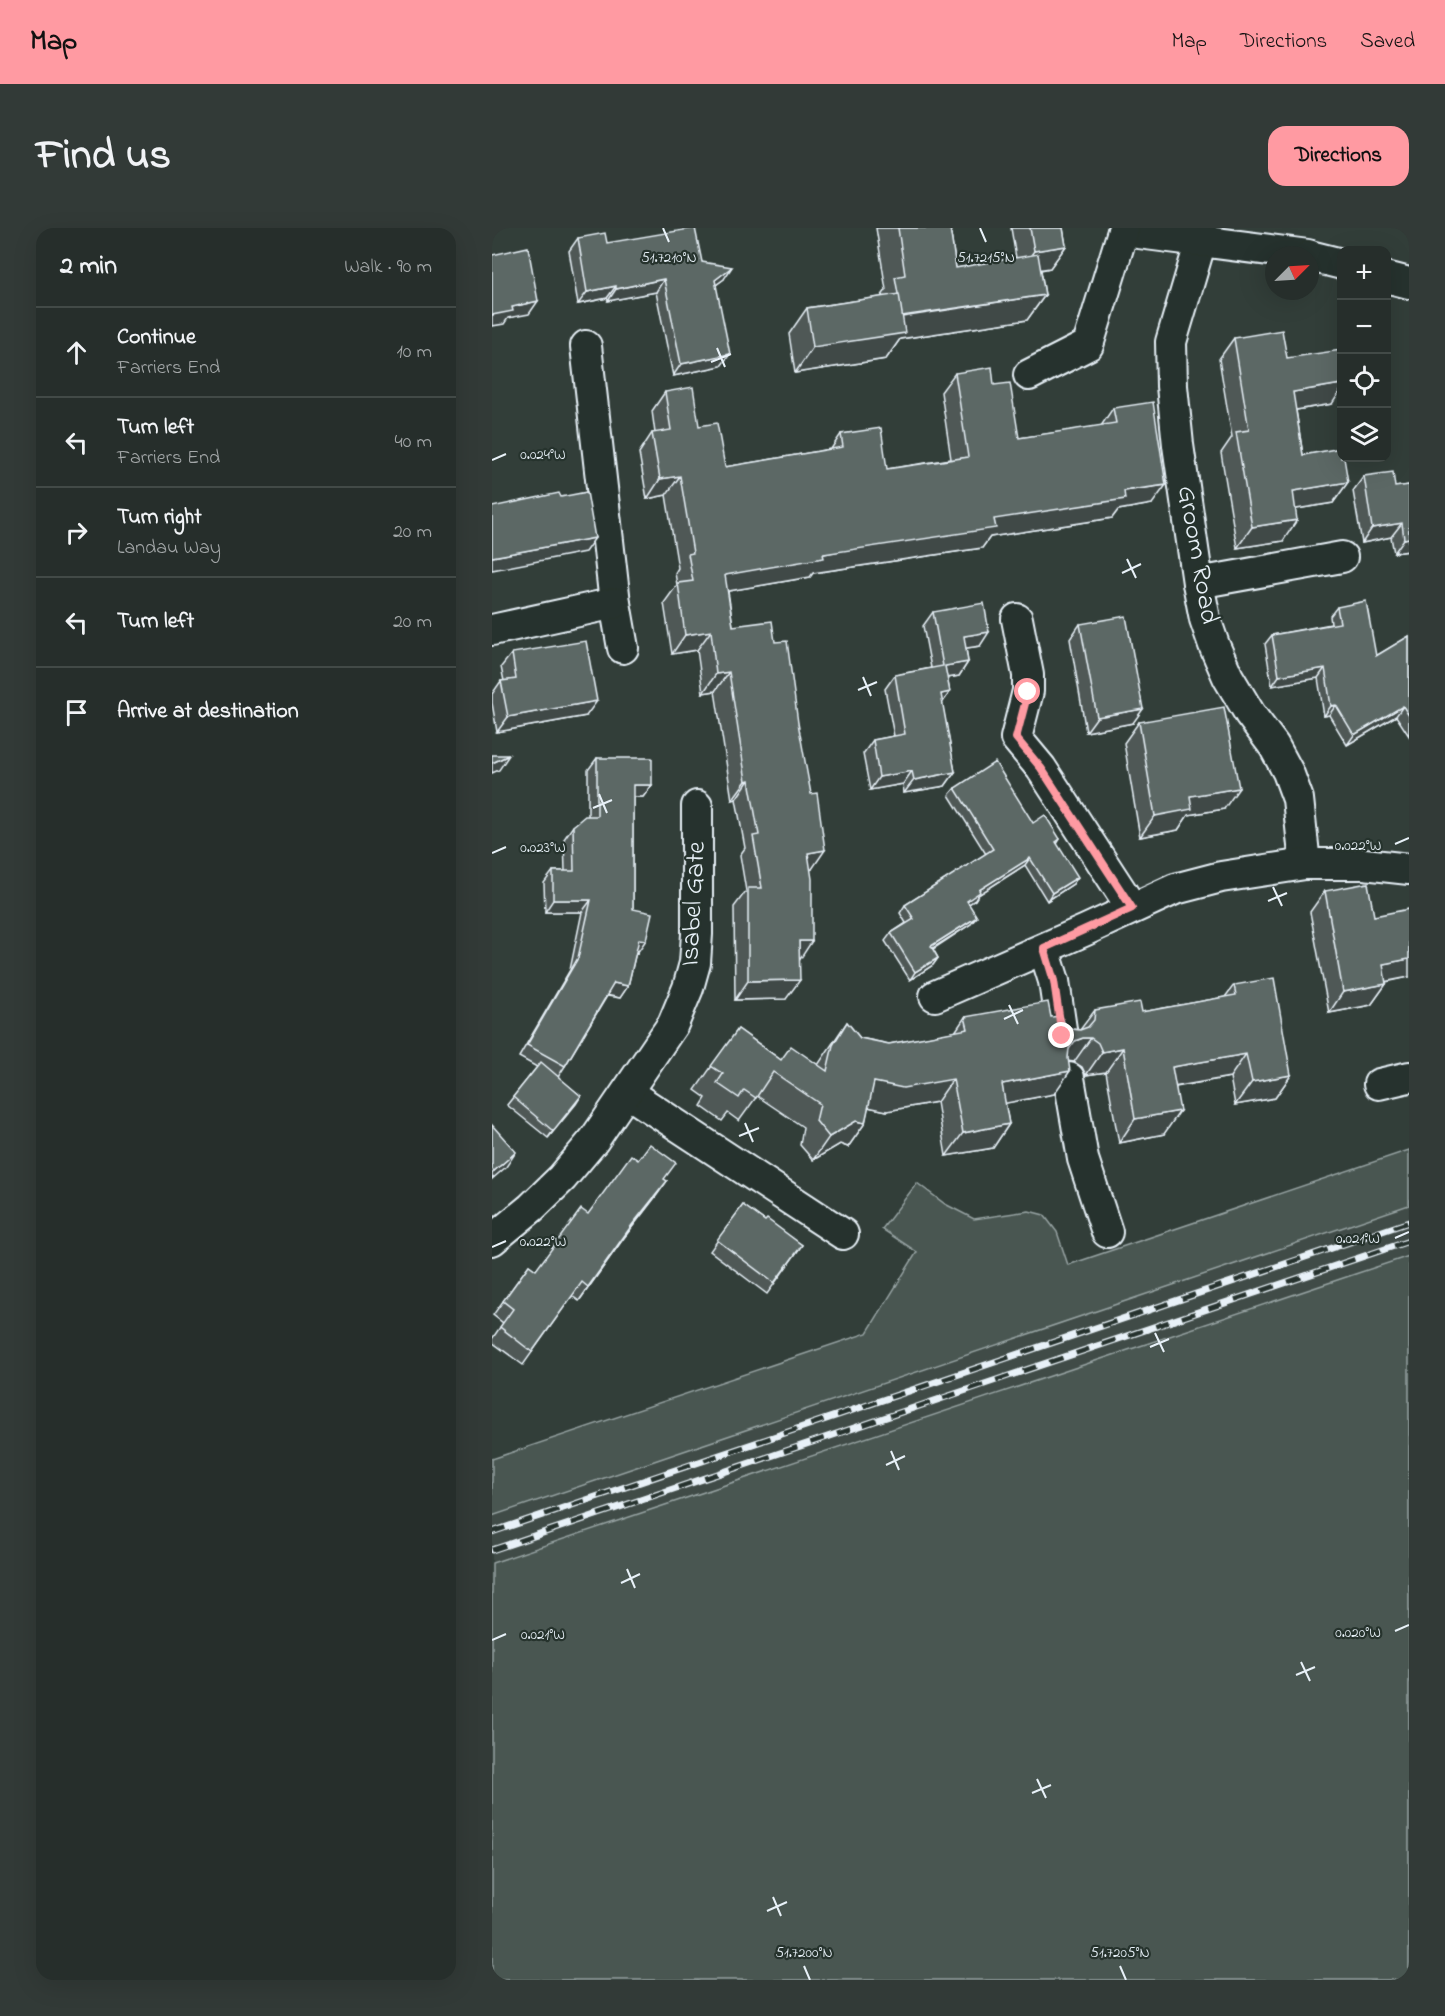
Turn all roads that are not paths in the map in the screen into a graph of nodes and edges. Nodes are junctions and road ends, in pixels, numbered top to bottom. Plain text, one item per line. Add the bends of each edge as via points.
1 (1123, 230) edge
2 (1202, 234) edge
3 (1265, 246) edge
4 (1319, 258) edge
5 (1337, 263) edge
6 (1391, 278) edge
7 (1409, 283) edge
8 (586, 346) dead end
9 (1029, 375) dead end
10 (1342, 557) dead end
11 (1198, 583) junction
12 (615, 603) junction
13 (1017, 619) dead end
14 (492, 630) edge
15 (623, 648) dead end
16 (697, 806) dead end
17 (1305, 864) junction
18 (1409, 869) edge
19 (1132, 908) junction
20 (1044, 948) junction
21 (935, 996) dead end
22 (1062, 1036) edge
23 (1409, 1077) edge
24 (1069, 1078) edge
25 (1378, 1084) dead end
26 (627, 1093) junction
27 (1107, 1232) dead end
28 (843, 1234) dead end
29 (492, 1240) edge

1 - 2 street
1 - 9 street via 1088,345
2 - 3 street
2 - 11 street, Groom Road via 1171,342 1178,444
4 - 5 street
6 - 7 street
8 - 12 street
10 - 11 street
11 - 17 street, Groom Road via 1205,619 1228,677 1288,772 1298,799
12 - 14 street
12 - 15 street
13 - 19 street via 1028,692 1016,738 1041,768
16 - 26 street, Isabel Gate via 695,963 673,1024
17 - 18 street
17 - 19 street via 1221,877 1175,889
19 - 20 street
20 - 21 street
20 - 22 street via 1054,981
23 - 25 street
24 - 27 street via 1083,1159
26 - 28 street
26 - 29 street, Isabel Gate via 562,1178

